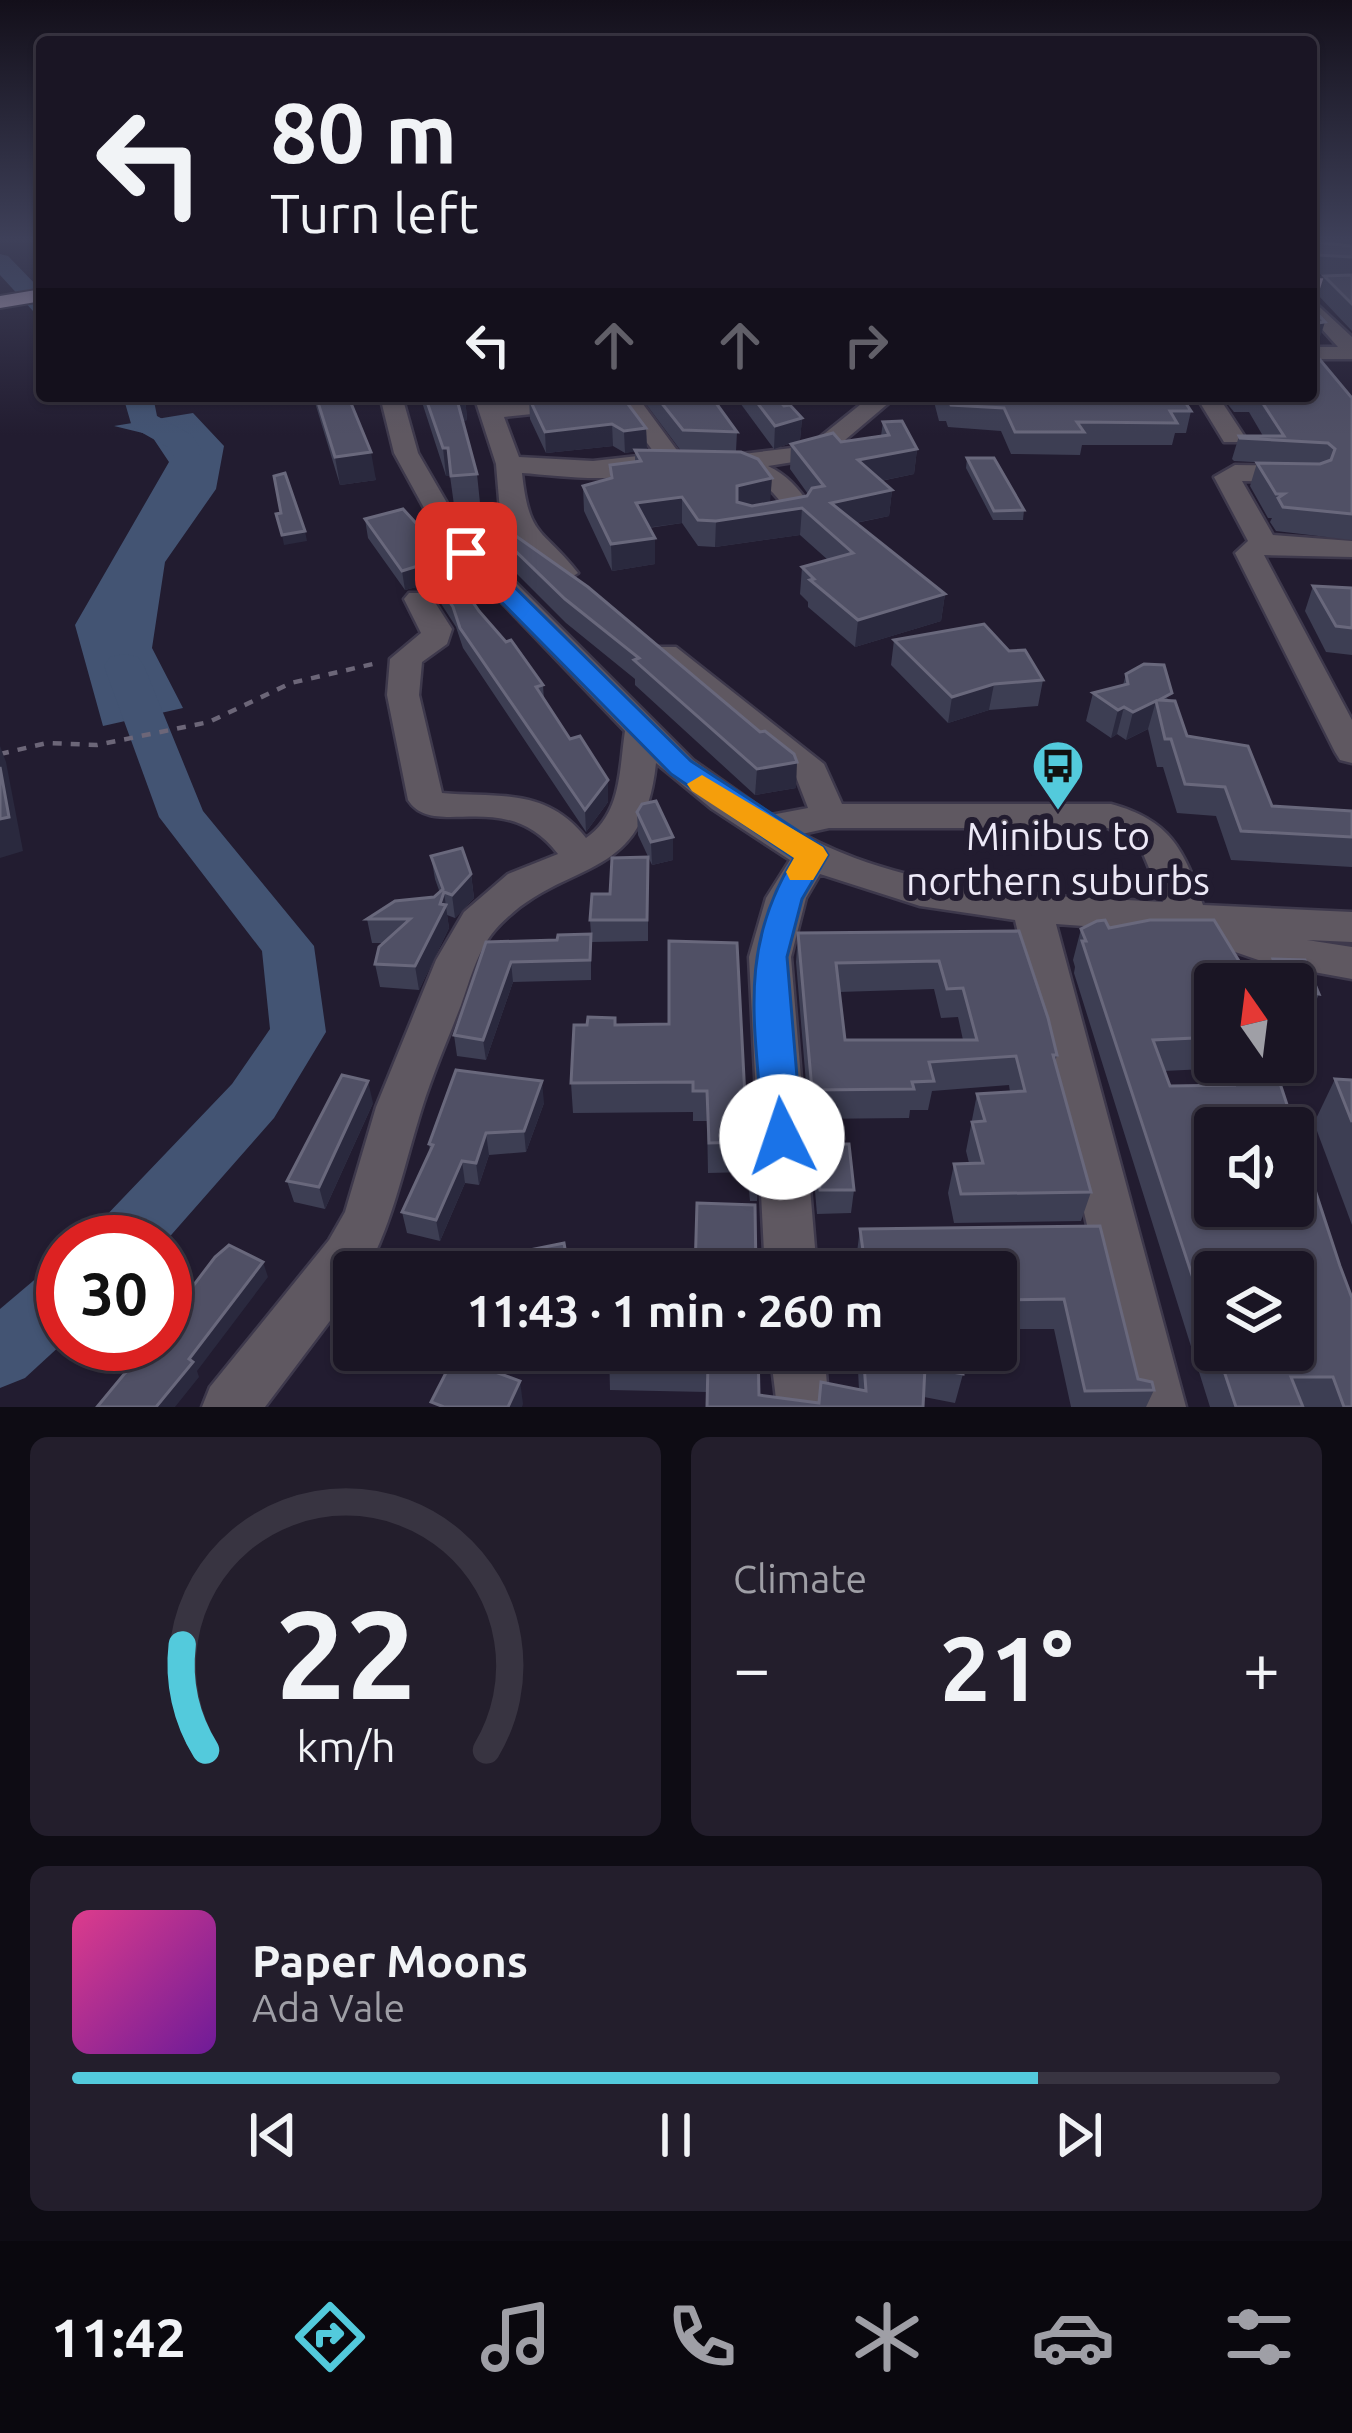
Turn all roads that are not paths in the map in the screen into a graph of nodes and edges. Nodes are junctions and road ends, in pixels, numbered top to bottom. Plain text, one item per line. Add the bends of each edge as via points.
1 (1317, 310) edge
2 (1350, 344) edge
3 (1317, 352) edge
4 (393, 402) edge
5 (632, 402) edge
6 (878, 402) edge
7 (1211, 402) edge
8 (488, 403) edge
9 (1233, 436) dead end
10 (656, 461) junction
11 (742, 463) junction
12 (509, 464) junction
13 (1311, 475) edge
14 (750, 520) edge
15 (1263, 543) junction
16 (1352, 549) edge
17 (590, 594) edge
18 (419, 599) dead end
19 (646, 638) edge
20 (642, 731) junction
21 (1352, 752) edge
22 (821, 836) junction
23 (581, 860) junction
24 (1032, 908) junction
25 (1188, 920) junction
26 (1352, 927) edge
27 (1352, 963) edge
28 (790, 1251) edge
29 (230, 1407) edge
30 (1158, 1407) edge

1 - 2 street
2 - 3 street
4 - 20 street via 406,453 451,533
5 - 10 street via 667,453
6 - 11 street via 816,452
7 - 9 street
8 - 12 street
10 - 11 street via 685,469
10 - 12 street
11 - 14 street via 776,479 797,505
12 - 17 street via 513,511 525,538
13 - 15 street via 1227,477
15 - 16 street
15 - 21 street via 1250,553
18 - 23 street via 436,637 406,658 403,695 426,800 546,815
19 - 22 street via 812,772
20 - 22 street via 767,829 794,820
20 - 23 street via 628,818
22 - 24 street via 867,878
22 - 25 street via 1130,820 1159,841
22 - 28 street via 786,898 770,957
23 - 29 street via 522,884 478,922 399,1107 368,1219
24 - 25 street
24 - 30 street
25 - 26 street
25 - 27 street via 1270,949

